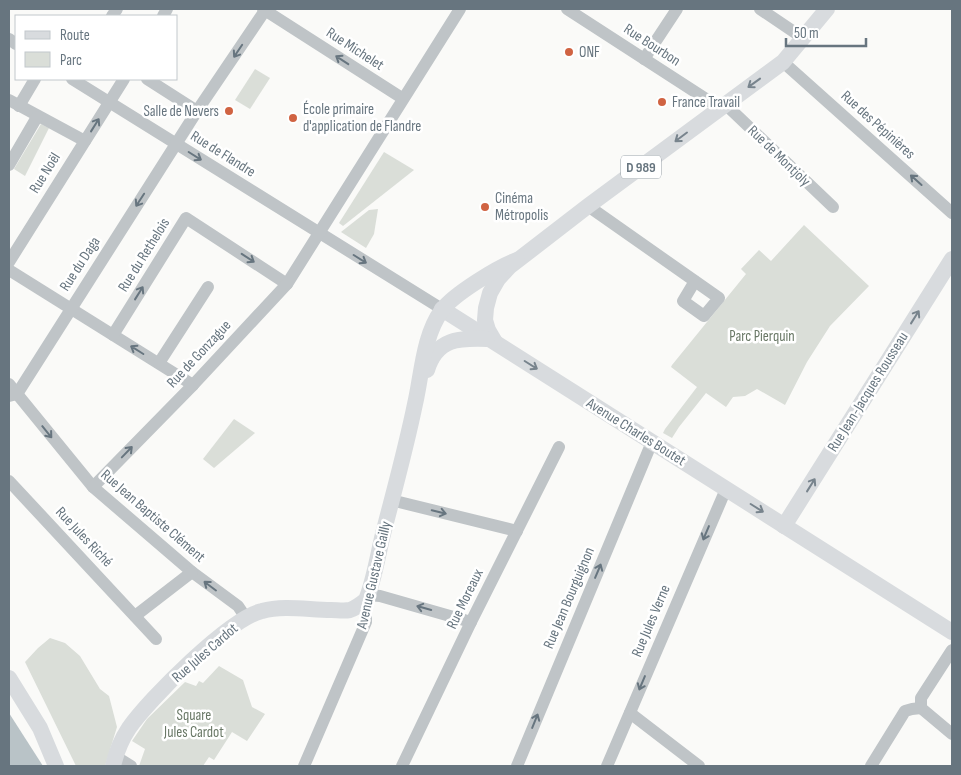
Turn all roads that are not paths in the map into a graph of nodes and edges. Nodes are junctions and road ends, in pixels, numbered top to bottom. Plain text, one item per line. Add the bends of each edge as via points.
1 (265, 9) edge
2 (460, 9) edge
3 (566, 9) edge
4 (677, 9) edge
5 (760, 9) edge
6 (827, 9) edge
7 (803, 38) junction
8 (644, 59) junction
9 (782, 62) junction
10 (34, 80) edge
11 (74, 80) edge
12 (123, 80) edge
13 (149, 80) edge
14 (402, 98) junction
15 (14, 103) edge
16 (109, 103) junction
17 (723, 106) junction
18 (198, 111) junction
19 (37, 117) junction
20 (85, 141) junction
21 (176, 144) junction
22 (9, 165) edge
23 (588, 206) junction
24 (833, 207) dead end
25 (952, 213) edge
26 (319, 234) junction
27 (952, 258) edge
28 (517, 260) junction
29 (9, 262) edge
30 (9, 270) edge
31 (695, 281) dead end
32 (287, 284) junction
33 (208, 287) dead end
34 (71, 309) junction
35 (442, 309) junction
36 (113, 335) junction
37 (493, 341) junction
38 (159, 363) junction
39 (193, 385) junction
40 (11, 391) edge
41 (415, 405) junction
42 (652, 442) junction
43 (558, 446) dead end
44 (9, 480) edge
45 (93, 487) junction
46 (726, 489) junction
47 (391, 500) junction
48 (784, 526) junction
49 (517, 531) junction
50 (192, 572) junction
51 (366, 598) junction
52 (135, 616) junction
53 (246, 618) junction
54 (471, 622) junction
55 (952, 632) edge
56 (156, 639) dead end
57 (952, 650) edge
58 (9, 678) edge
59 (921, 708) junction
60 (630, 713) junction
61 (952, 734) edge
62 (114, 761) edge
63 (56, 766) edge
64 (131, 766) edge
65 (304, 766) edge
66 (402, 766) edge
67 (517, 766) edge
68 (607, 766) edge
69 (699, 766) edge
70 (871, 766) edge

14 -> 1 street, Rue Michelet
1 -> 18 street, Rue du Daga
2 - 14 street, Rue de Gonzague
3 - 8 street, Rue Bourbon
4 - 8 street
5 - 7 street
6 - 7 main road, D 989
7 - 9 main road, D 989
8 - 17 street, Rue Bourbon
9 -> 17 main road, D 989
25 -> 9 street, Rue des Pépinières
10 - 15 street
11 - 16 street, Rue de Flandre
12 - 16 street, Rue Noël
13 - 18 street
14 - 26 street, Rue de Gonzague
15 - 19 street
20 -> 16 street, Rue Noël
16 - 21 street, Rue de Flandre
17 -> 23 main road, D 989
17 - 24 street, Rue de Montjoly
18 - 21 street, Rue du Daga
19 - 20 street
19 - 22 street
20 - 29 street, Rue Noël
21 -> 26 street, Rue de Flandre
21 -> 34 street, Rue du Daga
23 - 28 main road, D 989
23 - 31 street
26 - 32 street, Rue de Gonzague
26 -> 35 street, Avenue Charles Boutet
48 -> 27 main road, Rue Jean-Jacques Rousseau
28 - 35 main road via 471,286
28 - 37 main road via 498,279 490,293 485,320
30 - 34 street
36 -> 32 street, Rue du Rethelois via 186,218
32 - 39 street, Rue de Gonzague
33 - 38 street
34 - 36 street
34 - 40 street, Rue du Daga
35 - 37 main road, Avenue Charles Boutet
35 - 41 main road via 425,351
38 -> 36 street
37 - 41 main road via 463,338 436,351
37 -> 42 main road, Avenue Charles Boutet
38 - 39 street
45 -> 39 street, Rue de Gonzague
40 -> 45 street, Rue Jean Baptiste Clément
41 - 47 main road, Avenue Gustave Gailly
42 - 46 main road, Avenue Charles Boutet
67 -> 42 street, Rue Jean Bourguignon
43 - 49 street, Rue Moreaux
44 - 52 street, Rue Jules Riché
45 - 50 street, Rue Jean Baptiste Clément
46 -> 48 main road, Avenue Charles Boutet
46 -> 60 street, Rue Jules Verne
47 -> 49 street
47 - 51 main road, Avenue Gustave Gailly
48 - 55 main road, Avenue Charles Boutet
49 - 54 street, Rue Moreaux
50 - 52 street
53 -> 50 street, Rue Jean Baptiste Clément via 238,606
51 - 53 main road, Rue Jules Cardot via 359,606 348,610 285,608 262,611
54 -> 51 street via 380,596
51 - 65 street, Avenue Gustave Gailly via 366,622
52 - 56 street, Rue Jules Riché
53 - 62 main road, Rue Jules Cardot via 203,651 158,694 130,726
54 - 66 street, Rue Moreaux
57 - 59 street via 921,698
58 - 63 main road via 40,728
59 - 61 street
59 - 70 street via 906,711
60 - 68 street, Rue Jules Verne
60 - 69 street
62 - 64 street

